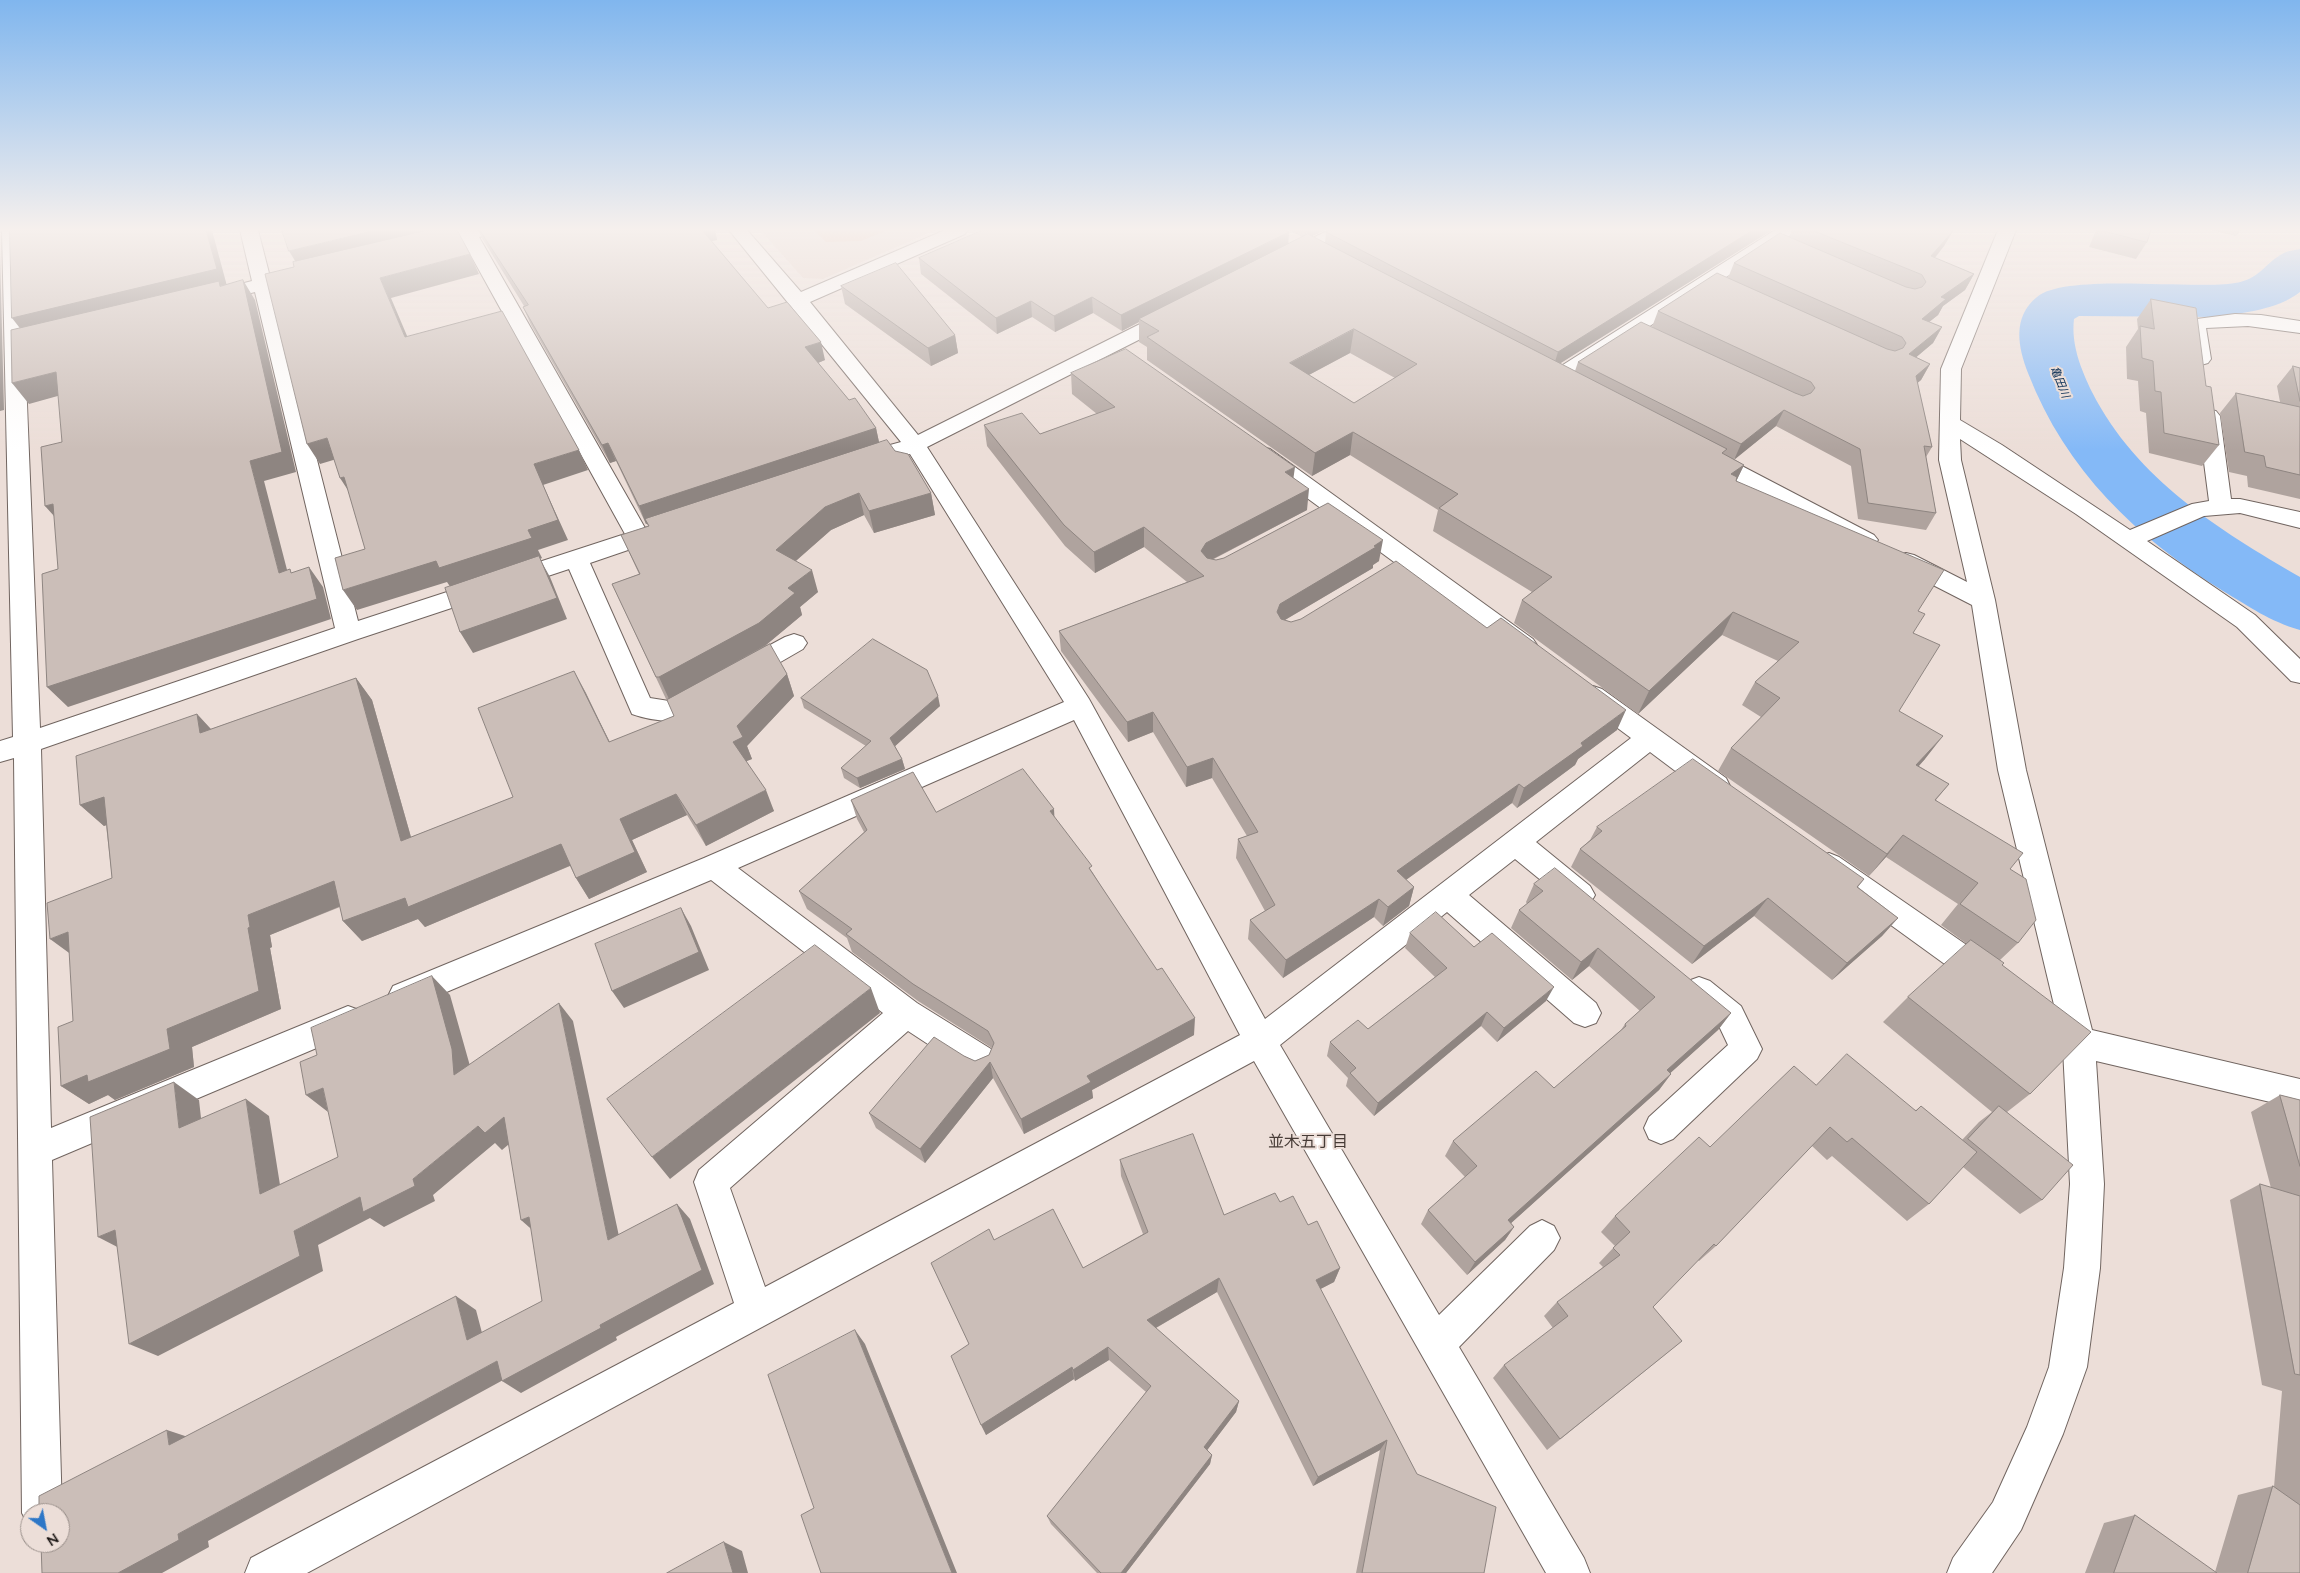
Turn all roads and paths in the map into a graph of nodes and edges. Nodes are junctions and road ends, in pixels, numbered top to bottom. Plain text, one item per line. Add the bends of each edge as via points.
1 (19, 303) edge
2 (268, 303) edge
3 (513, 303) edge
4 (801, 303) edge
5 (1686, 303) edge
6 (1975, 303) edge
7 (1187, 308) edge
8 (2300, 327) edge
9 (1554, 378) edge
10 (1948, 423) junction
11 (1247, 443) edge
12 (915, 445) junction
13 (1685, 446) edge
14 (878, 457) edge
15 (1336, 506) junction
16 (2210, 508) junction
17 (1310, 520) edge
18 (2300, 520) edge
19 (685, 522) edge
20 (639, 538) junction
21 (2128, 540) junction
22 (576, 558) junction
23 (1408, 559) junction
24 (1384, 573) edge
25 (1983, 600) junction
26 (349, 633) junction
27 (794, 643) dead end
28 (1540, 657) edge
29 (2300, 674) edge
30 (1579, 686) edge
31 (1080, 706) junction
32 (1649, 738) junction
33 (14, 747) edge
34 (1738, 801) edge
35 (1515, 842) junction
36 (1811, 853) edge
37 (714, 866) junction
38 (1448, 894) junction
39 (1599, 910) edge
40 (1676, 972) edge
41 (2006, 991) edge
42 (2030, 1008) edge
43 (906, 1013) junction
44 (1585, 1013) dead end
45 (1260, 1041) junction
46 (2079, 1042) junction
47 (980, 1060) edge
48 (2300, 1094) edge
49 (1661, 1128) dead end
50 (35, 1151) junction
51 (1542, 1238) dead end
52 (755, 1311) junction
53 (1436, 1344) junction
54 (42, 1503) edge
55 (266, 1573) edge
56 (1569, 1573) edge
57 (1968, 1573) edge

1 - 33 street via 24,344
2 - 26 street
3 - 20 street
4 - 12 street
5 - 9 street via 1642,332
6 - 10 street via 1951,369
7 - 12 street via 1118,352
8 - 16 street via 2268,320 2216,319 2196,324 2205,391
10 - 21 street
10 - 25 street via 1950,460
11 - 15 street
12 - 14 street
12 - 31 street
13 - 25 street
15 - 17 street
15 - 23 street
16 - 18 street via 2240,506
16 - 21 street
19 - 20 street
20 - 22 street
21 - 29 street via 2246,621
22 - 26 street
22 - 27 street via 640,707 672,711
23 - 24 street
23 - 28 street
25 - 46 street via 2012,770
26 - 33 street
30 - 32 street
31 - 37 street
31 - 45 street
32 - 34 street
32 - 35 street
33 - 50 street
35 - 38 street
35 - 39 street
36 - 41 street
37 - 43 street
37 - 50 street
38 - 44 street
38 - 45 street
40 - 49 street via 1730,1016 1746,1049
42 - 46 street
43 - 47 street
43 - 52 street via 710,1182
45 - 52 street
45 - 53 street
46 - 48 street
46 - 57 street via 2087,1184 2082,1268 2068,1367 2044,1434 2007,1516
50 - 54 street
51 - 53 street
52 - 55 street
53 - 56 street

